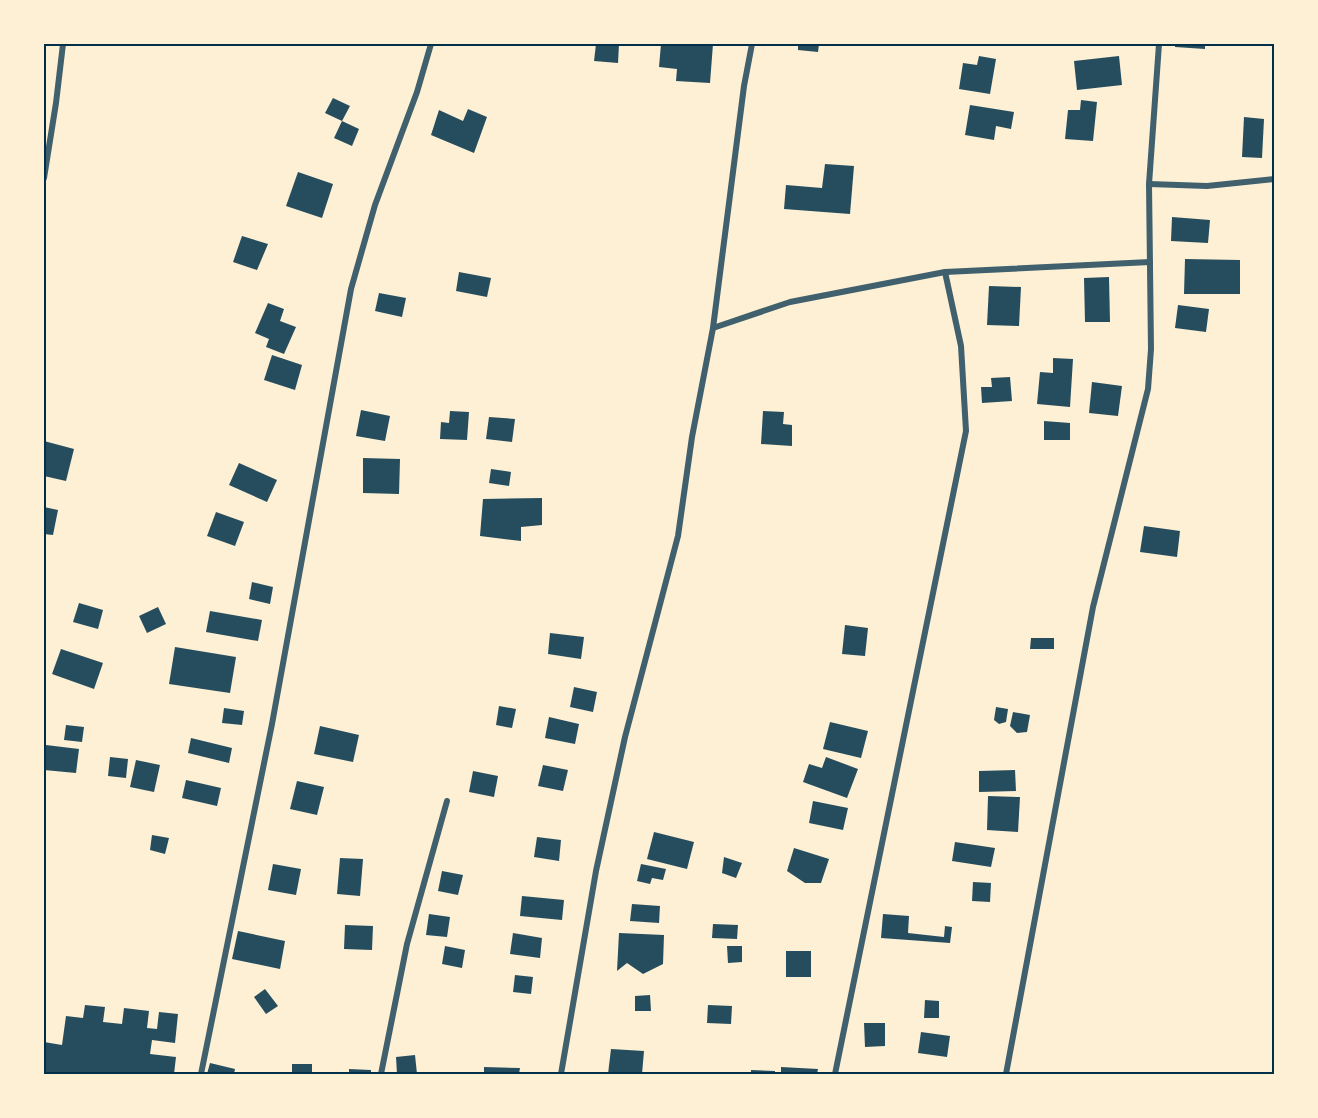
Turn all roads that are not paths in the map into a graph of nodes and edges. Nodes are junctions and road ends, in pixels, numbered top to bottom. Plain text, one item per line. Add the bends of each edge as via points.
1 (63, 44) edge
2 (431, 44) edge
3 (752, 44) edge
4 (1159, 44) edge
5 (44, 174) edge
6 (1275, 179) edge
7 (1149, 184) junction
8 (1150, 261) junction
9 (945, 272) junction
10 (713, 328) junction
11 (447, 801) dead end
12 (201, 1074) edge
13 (381, 1074) edge
14 (561, 1074) edge
15 (835, 1074) edge
16 (1006, 1074) edge

1 - 5 street
2 - 12 street via 375,205 351,288 272,724
3 - 10 street
4 - 7 street
6 - 7 street via 1207,186
7 - 8 street
8 - 9 street
8 - 16 street via 1148,389 1093,607
9 - 10 street via 790,302
9 - 15 street via 961,346 966,431
10 - 14 street via 678,536 625,737 596,871
11 - 13 street via 407,944

